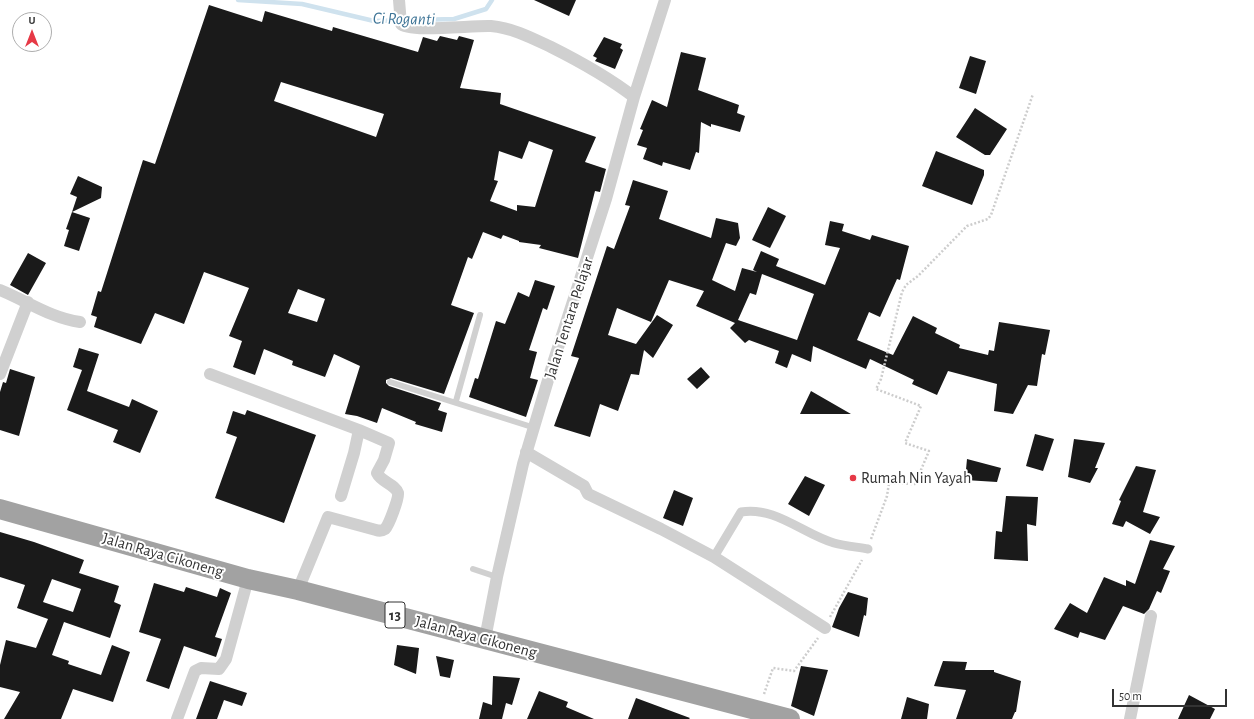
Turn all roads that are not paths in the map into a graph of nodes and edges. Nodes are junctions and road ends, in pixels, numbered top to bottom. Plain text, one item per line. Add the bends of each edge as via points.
1 (665, 0) edge
2 (400, 12) edge
3 (634, 97) junction
4 (0, 290) edge
5 (28, 302) junction
6 (480, 315) dead end
7 (80, 322) dead end
8 (0, 374) edge
9 (210, 374) dead end
10 (390, 382) dead end
11 (456, 401) junction
12 (535, 428) junction
13 (359, 430) junction
14 (526, 452) junction
15 (341, 496) dead end
16 (0, 509) edge
17 (868, 549) road end
18 (714, 557) junction
19 (473, 569) dead end
20 (497, 577) junction
21 (248, 579) junction
22 (298, 590) junction
23 (1151, 616) dead end
24 (824, 628) road end
25 (485, 639) junction
26 (177, 719) edge
27 (790, 719) edge
28 (1130, 719) edge

1 - 3 street, Jalan Tentara Pelajar
2 - 3 street via 407,28 506,28 529,36 589,65
3 - 12 street, Jalan Tentara Pelajar via 606,199
4 - 5 street
5 - 7 street via 54,317
5 - 8 street
6 - 11 lane
9 - 13 street
10 - 11 lane
11 - 12 lane
12 - 14 street, Jalan Tentara Pelajar
13 - 15 street
13 - 22 street via 389,442 378,473 398,493 390,520 385,529 376,530 328,517
14 - 18 street via 584,486 588,494
14 - 20 street, Jalan Tentara Pelajar
16 - 21 highway, Jalan Raya Cikoneng / 13
17 - 18 street via 833,543 768,513 749,510 741,512
18 - 24 street
19 - 20 lane
20 - 25 street, Jalan Tentara Pelajar
21 - 22 highway, Jalan Raya Cikoneng / 13
21 - 26 street via 224,664 219,669 201,668 194,671
22 - 25 highway, Jalan Raya Cikoneng / 13
23 - 28 street
25 - 27 highway, Jalan Raya Cikoneng / 13

